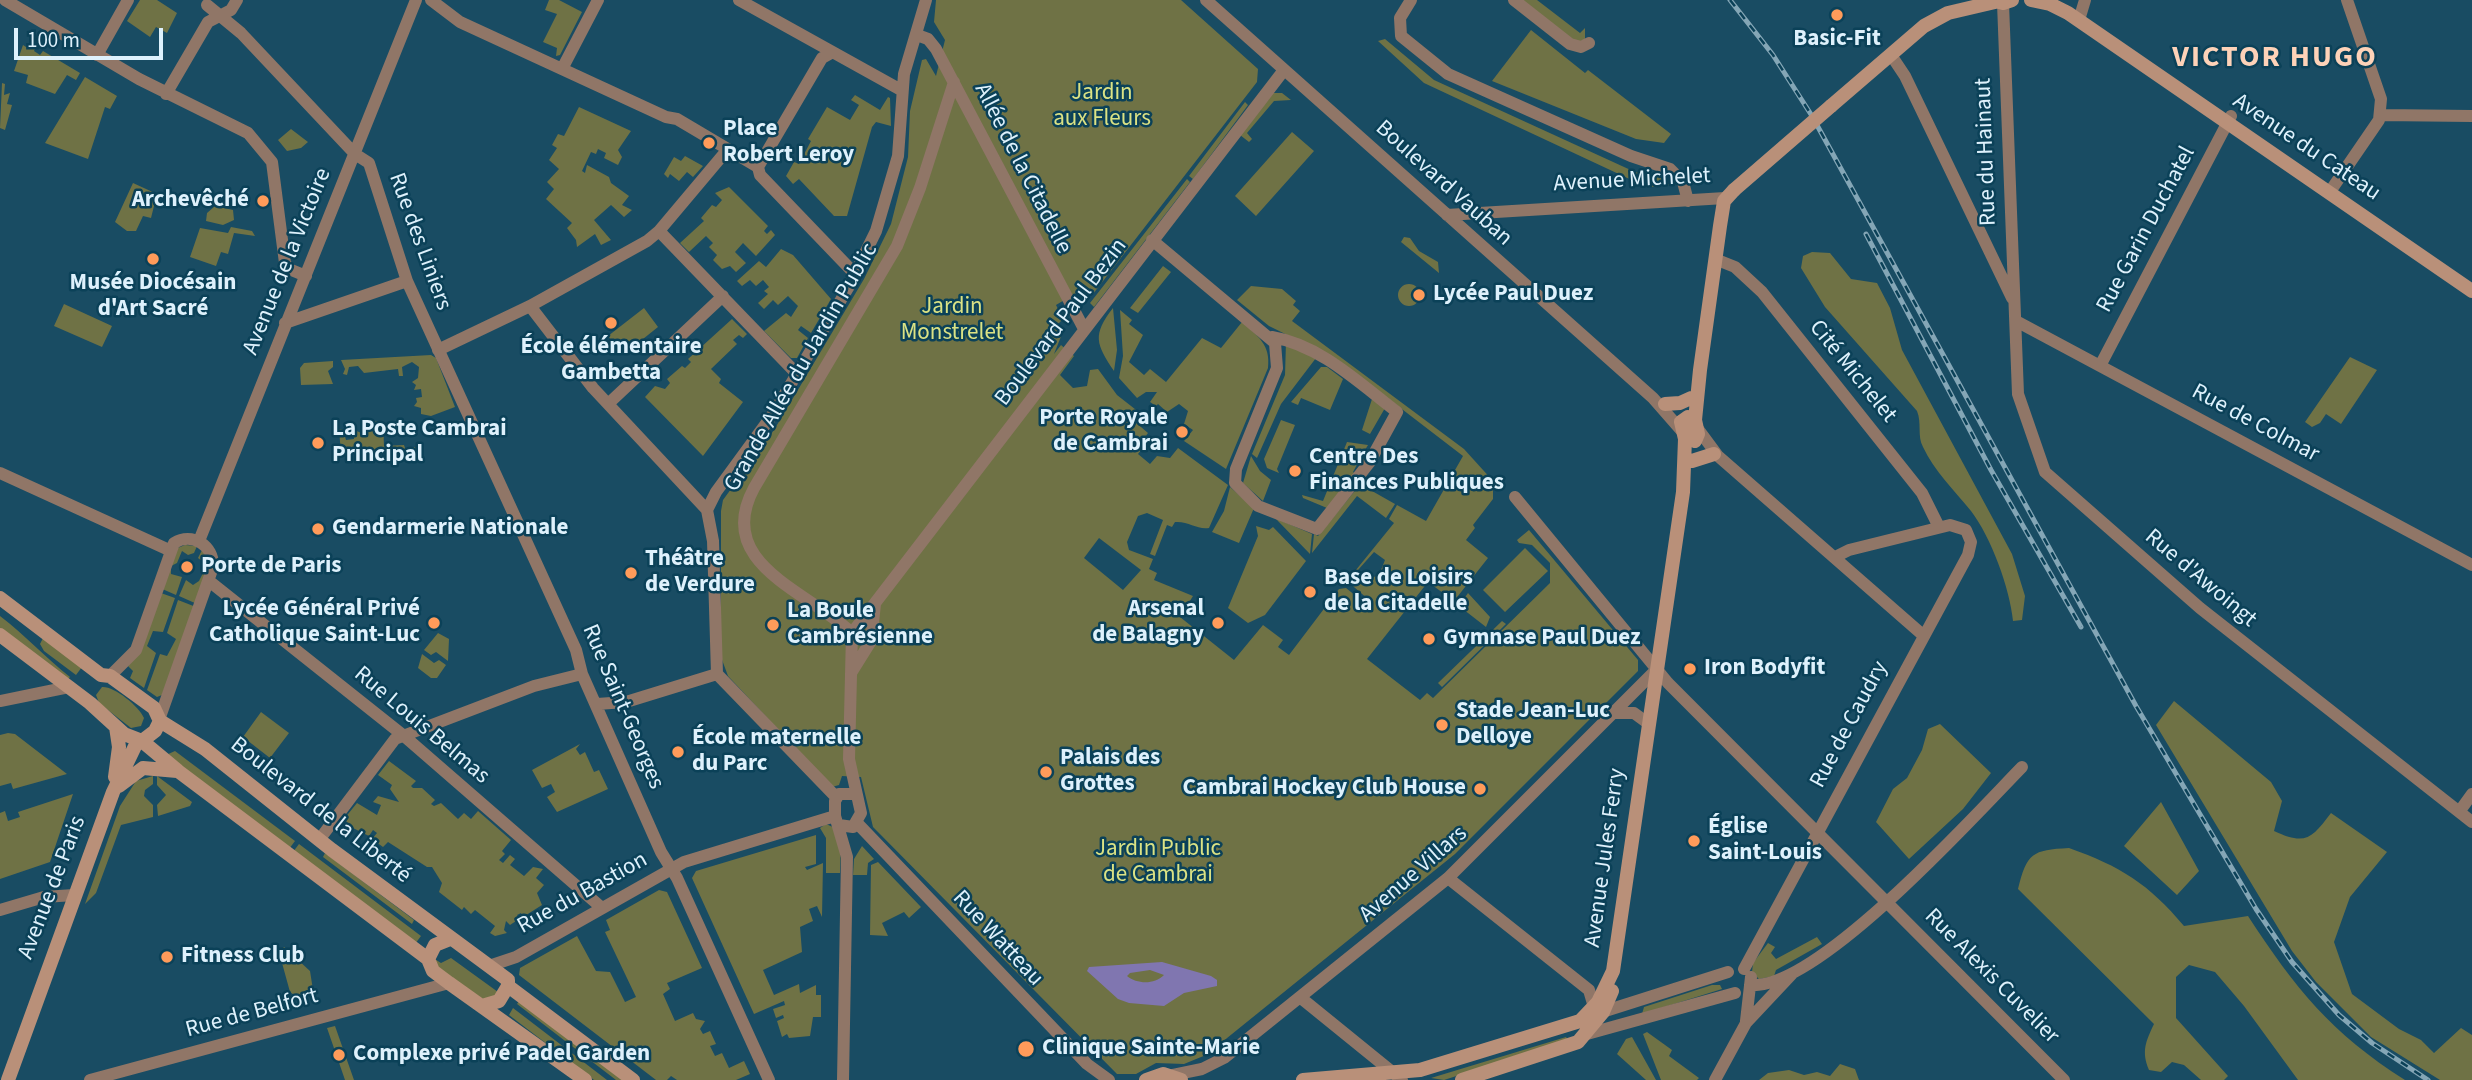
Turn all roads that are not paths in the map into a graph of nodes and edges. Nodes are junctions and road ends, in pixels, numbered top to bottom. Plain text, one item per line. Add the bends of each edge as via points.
1 (5, 0) edge
2 (128, 0) edge
3 (237, 0) edge
4 (416, 0) edge
5 (431, 0) edge
6 (598, 0) edge
7 (739, 0) edge
8 (926, 0) edge
9 (1206, 0) edge
10 (1411, 0) edge
11 (1514, 0) edge
12 (1951, 0) edge
13 (2031, 0) edge
14 (2060, 0) edge
15 (2085, 0) edge
16 (2347, 0) edge
17 (2000, 1) edge
18 (753, 4) edge
19 (207, 5) dead end
20 (219, 15) junction
21 (2080, 18) junction
22 (1924, 26) junction
23 (917, 35) junction
24 (1589, 43) dead end
25 (831, 53) junction
26 (97, 55) junction
27 (1891, 55) junction
28 (562, 69) junction
29 (1284, 70) junction
30 (954, 82) junction
31 (901, 90) junction
32 (166, 94) junction
33 (2381, 114) junction
34 (2472, 116) edge
35 (2229, 119) junction
36 (727, 149) junction
37 (355, 154) junction
38 (758, 167) junction
39 (2331, 190) junction
40 (1730, 194) junction
41 (1688, 201) junction
42 (1480, 213) junction
43 (1447, 215) junction
44 (659, 231) junction
45 (1472, 238) junction
46 (1152, 240) junction
47 (2407, 243) junction
48 (1715, 259) junction
49 (855, 274) junction
50 (306, 276) junction
51 (407, 281) junction
52 (2472, 282) edge
53 (2472, 291) edge
54 (723, 296) junction
55 (2013, 299) junction
56 (530, 306) junction
57 (2017, 321) junction
58 (285, 323) junction
59 (1084, 329) junction
60 (1272, 337) junction
61 (438, 350) junction
62 (2101, 364) junction
63 (1700, 370) junction
64 (797, 373) junction
65 (1691, 398) junction
66 (1659, 401) junction
67 (608, 404) junction
68 (1690, 429) junction
69 (1716, 455) junction
70 (1692, 461) junction
71 (0, 473) edge
72 (1683, 492) junction
73 (1515, 497) dead end
74 (707, 510) junction
75 (1939, 527) junction
76 (199, 541) junction
77 (169, 550) junction
78 (1835, 558) junction
79 (2472, 565) edge
80 (209, 581) junction
81 (0, 598) edge
82 (0, 635) edge
83 (1924, 636) junction
84 (860, 637) junction
85 (39, 665) junction
86 (1657, 669) junction
87 (582, 674) junction
88 (717, 674) junction
89 (105, 676) junction
90 (69, 687) junction
91 (25, 695) junction
92 (0, 701) edge
93 (90, 702) junction
94 (597, 704) junction
95 (1613, 713) junction
96 (160, 719) junction
97 (1649, 724) junction
98 (116, 727) junction
99 (404, 736) junction
100 (140, 740) junction
101 (849, 758) junction
102 (2022, 767) dead end
103 (178, 771) junction
104 (113, 792) junction
105 (855, 794) junction
106 (2472, 794) edge
107 (838, 796) junction
108 (2459, 812) junction
109 (837, 821) junction
110 (2472, 822) edge
111 (856, 825) junction
112 (1818, 833) junction
113 (319, 840) junction
114 (847, 857) junction
115 (671, 868) junction
116 (1448, 878) junction
117 (74, 895) junction
118 (1888, 903) junction
119 (602, 908) junction
120 (0, 910) edge
121 (450, 939) junction
122 (516, 957) junction
123 (431, 965) junction
124 (489, 966) junction
125 (1744, 969) junction
126 (1795, 970) junction
127 (1728, 972) junction
128 (449, 983) junction
129 (508, 983) junction
130 (1749, 987) junction
131 (1609, 988) junction
132 (425, 990) junction
133 (1589, 990) junction
134 (1735, 993) junction
135 (1301, 998) junction
136 (1635, 1002) junction
137 (482, 1006) junction
138 (1595, 1012) junction
139 (1745, 1023) junction
140 (1587, 1034) junction
141 (1398, 1077) edge
142 (1177, 1078) edge
143 (8, 1080) edge
144 (90, 1080) edge
145 (584, 1080) edge
146 (633, 1080) edge
147 (769, 1080) edge
148 (844, 1080) edge
149 (1109, 1080) edge
150 (1146, 1080) edge
151 (1303, 1080) edge
152 (1462, 1080) edge
153 (1715, 1080) edge
154 (2064, 1080) edge

1 - 26 street
2 - 26 street
3 - 20 street
4 - 37 street, Avenue de la Victoire
5 - 28 street via 460,22
6 - 28 street
7 - 18 street
8 - 23 street
9 - 29 street, Boulevard Vauban
10 - 41 street via 1401,14 1400,33 1435,67 1631,156 1670,169 1683,182
11 - 24 street via 1574,46
12 - 22 main road, Avenue Michelet
13 - 21 main road, Avenue du Cateau
14 - 21 main road, Avenue du Cateau
15 - 21 street
16 - 33 street via 2381,99
17 - 22 main road, Avenue Michelet via 1948,13
17 - 55 street, Rue du Hainaut
18 - 25 street
19 - 20 street, Rue des Liniers
20 - 32 street via 208,22
20 - 37 street, Rue des Liniers
21 - 35 main road, Avenue du Cateau
22 - 27 main road, Avenue Michelet
23 - 30 street, Allée de la Citadelle via 932,43
23 - 31 street
25 - 31 street
25 - 38 street via 822,58
26 - 32 street
27 - 40 main road, Avenue Michelet, bridge
27 - 55 street
28 - 36 street via 677,119
29 - 43 street, Boulevard Vauban
29 - 46 street, Boulevard Paul Bezin
30 - 59 street, Allée de la Citadelle
30 - 84 street, Grande Allée du Jardin Public via 897,246 743,513 743,534 751,552 776,576
31 - 49 street via 898,161 880,223
32 - 50 street via 244,129 268,156 284,260 289,269
33 - 34 street
33 - 39 street
35 - 39 main road, Avenue du Cateau
35 - 62 street, Rue Garin Duchatel
36 - 38 street
36 - 44 street
37 - 50 street, Avenue de la Victoire
37 - 51 street, Rue des Liniers via 367,160 379,186
38 - 49 street via 760,175
39 - 47 main road, Avenue du Cateau
40 - 41 street, Avenue Michelet
40 - 48 main road, Avenue Jules Ferry
41 - 42 street, Avenue Michelet
42 - 43 street, Avenue Michelet
42 - 45 street
43 - 45 street, Boulevard Vauban
44 - 54 street
44 - 56 street
45 - 66 street, Boulevard Vauban
46 - 59 street, Boulevard Paul Bezin
46 - 60 street
47 - 52 main road, Avenue du Cateau
47 - 53 main road, Avenue du Cateau
48 - 63 main road, Avenue Jules Ferry
48 - 75 street, Cité Michelet via 1735,267 1766,297 1922,493
49 - 64 street
50 - 58 street, Avenue de la Victoire
51 - 58 street
51 - 61 street, Rue des Liniers
54 - 64 street
54 - 67 street
55 - 57 street, Rue d'Awoingt
56 - 61 street
56 - 67 street
57 - 62 street, Rue de Colmar
57 - 108 street, Rue d'Awoingt via 2019,400 2049,477 2200,608
58 - 76 street, Avenue de la Victoire
59 - 84 street, Boulevard Paul Bezin via 875,603
60 - 60 street via 1277,368 1236,469 1235,483 1258,506 1320,528 1357,479 1397,412 1319,354
61 - 87 street, Rue Saint-Georges via 576,650
62 - 79 street, Rue de Colmar
63 - 65 main road, Avenue Jules Ferry
63 - 68 main road, Avenue Jules Ferry
64 - 74 street
65 - 66 main road
65 - 68 main road, Avenue Jules Ferry
66 - 68 street, Boulevard Vauban
67 - 74 street
68 - 69 street, Boulevard Vauban
68 - 70 main road, Avenue Jules Ferry
68 - 72 main road, Avenue Jules Ferry
69 - 70 main road
69 - 78 street, Boulevard Vauban
70 - 72 main road, Avenue Jules Ferry
71 - 77 street
72 - 86 main road, Avenue Jules Ferry
73 - 86 street, Rue Alexis Cuvelier
74 - 88 street
75 - 78 street via 1849,550
75 - 83 street, Rue de Caudry via 1959,526 1971,537 1968,555
76 - 77 street via 182,539
76 - 80 street via 213,558
77 - 89 street via 136,650
78 - 83 street, Boulevard Vauban
80 - 96 street
80 - 99 street, Rue Louis Belmas
81 - 89 main road, Boulevard de la Liberté
82 - 85 main road
83 - 112 street, Rue de Caudry
84 - 101 street, Boulevard Paul Bezin via 851,673
85 - 90 main road
85 - 91 street via 38,682
86 - 95 street, Avenue Villars
86 - 97 main road, Avenue Jules Ferry
86 - 112 street, Rue Alexis Cuvelier
87 - 94 street, Rue Saint-Georges
87 - 99 street via 534,687
88 - 94 street via 626,702
88 - 107 street
89 - 93 main road via 89,686
89 - 96 main road, Boulevard de la Liberté via 154,708
90 - 91 street
90 - 93 main road
91 - 92 street
93 - 98 main road
94 - 115 street, Rue Saint-Georges
95 - 97 street via 1634,713
95 - 116 street, Avenue Villars
96 - 100 main road via 155,731
96 - 113 main road, Boulevard de la Liberté
97 - 131 main road, Avenue Jules Ferry
98 - 100 main road
98 - 104 main road, Avenue de Paris via 119,747
99 - 113 street via 395,739
99 - 119 street, Rue Louis Belmas
100 - 103 main road
100 - 104 main road, Avenue de Paris
101 - 105 street, Boulevard Paul Bezin
101 - 107 street, Boulevard Paul Bezin
102 - 118 street
103 - 104 main road, Avenue de Paris via 143,768
103 - 123 main road
104 - 117 main road, Avenue de Paris
105 - 107 street
105 - 111 street, Boulevard Paul Bezin via 861,807
106 - 108 street
107 - 109 street, Boulevard Paul Bezin
108 - 110 street, Rue d'Awoingt
109 - 111 street
109 - 114 street, Boulevard Paul Bezin
109 - 115 street, Rue du Bastion
111 - 114 street, Boulevard Paul Bezin
111 - 149 street, Rue Watteau via 1087,1064
112 - 118 street, Rue Alexis Cuvelier
112 - 125 street, Rue de Caudry
113 - 121 main road, Boulevard de la Liberté
114 - 148 street
115 - 119 street, Rue du Bastion
115 - 147 street, Rue Saint-Georges
116 - 133 street
116 - 135 street, Avenue Villars
117 - 120 street via 49,896
117 - 143 main road, Avenue de Paris
118 - 126 street
118 - 154 street, Rue Alexis Cuvelier
119 - 122 street, Rue du Bastion
121 - 123 main road via 435,945
121 - 124 main road, Boulevard de la Liberté
122 - 124 street, Rue du Bastion
122 - 129 street, Rue du Bastion
123 - 128 main road
123 - 132 street
124 - 129 main road, Boulevard de la Liberté
125 - 127 street
125 - 130 street via 1751,977
126 - 130 street
126 - 139 street
127 - 134 street via 1725,984
127 - 136 street
128 - 132 street, Rue de Belfort
128 - 137 main road
129 - 137 main road via 499,1001
129 - 146 main road, Boulevard de la Liberté
130 - 134 street
130 - 139 street
131 - 133 street
131 - 136 street
131 - 138 main road, Avenue Jules Ferry
132 - 144 street, Rue de Belfort
133 - 138 street
134 - 140 street
135 - 141 street
135 - 142 street, Avenue Villars via 1224,1058
136 - 138 street
137 - 145 main road
138 - 140 main road
138 - 141 main road
139 - 153 street
140 - 152 main road via 1571,1045
141 - 151 main road
142 - 150 main road via 1160,1074

